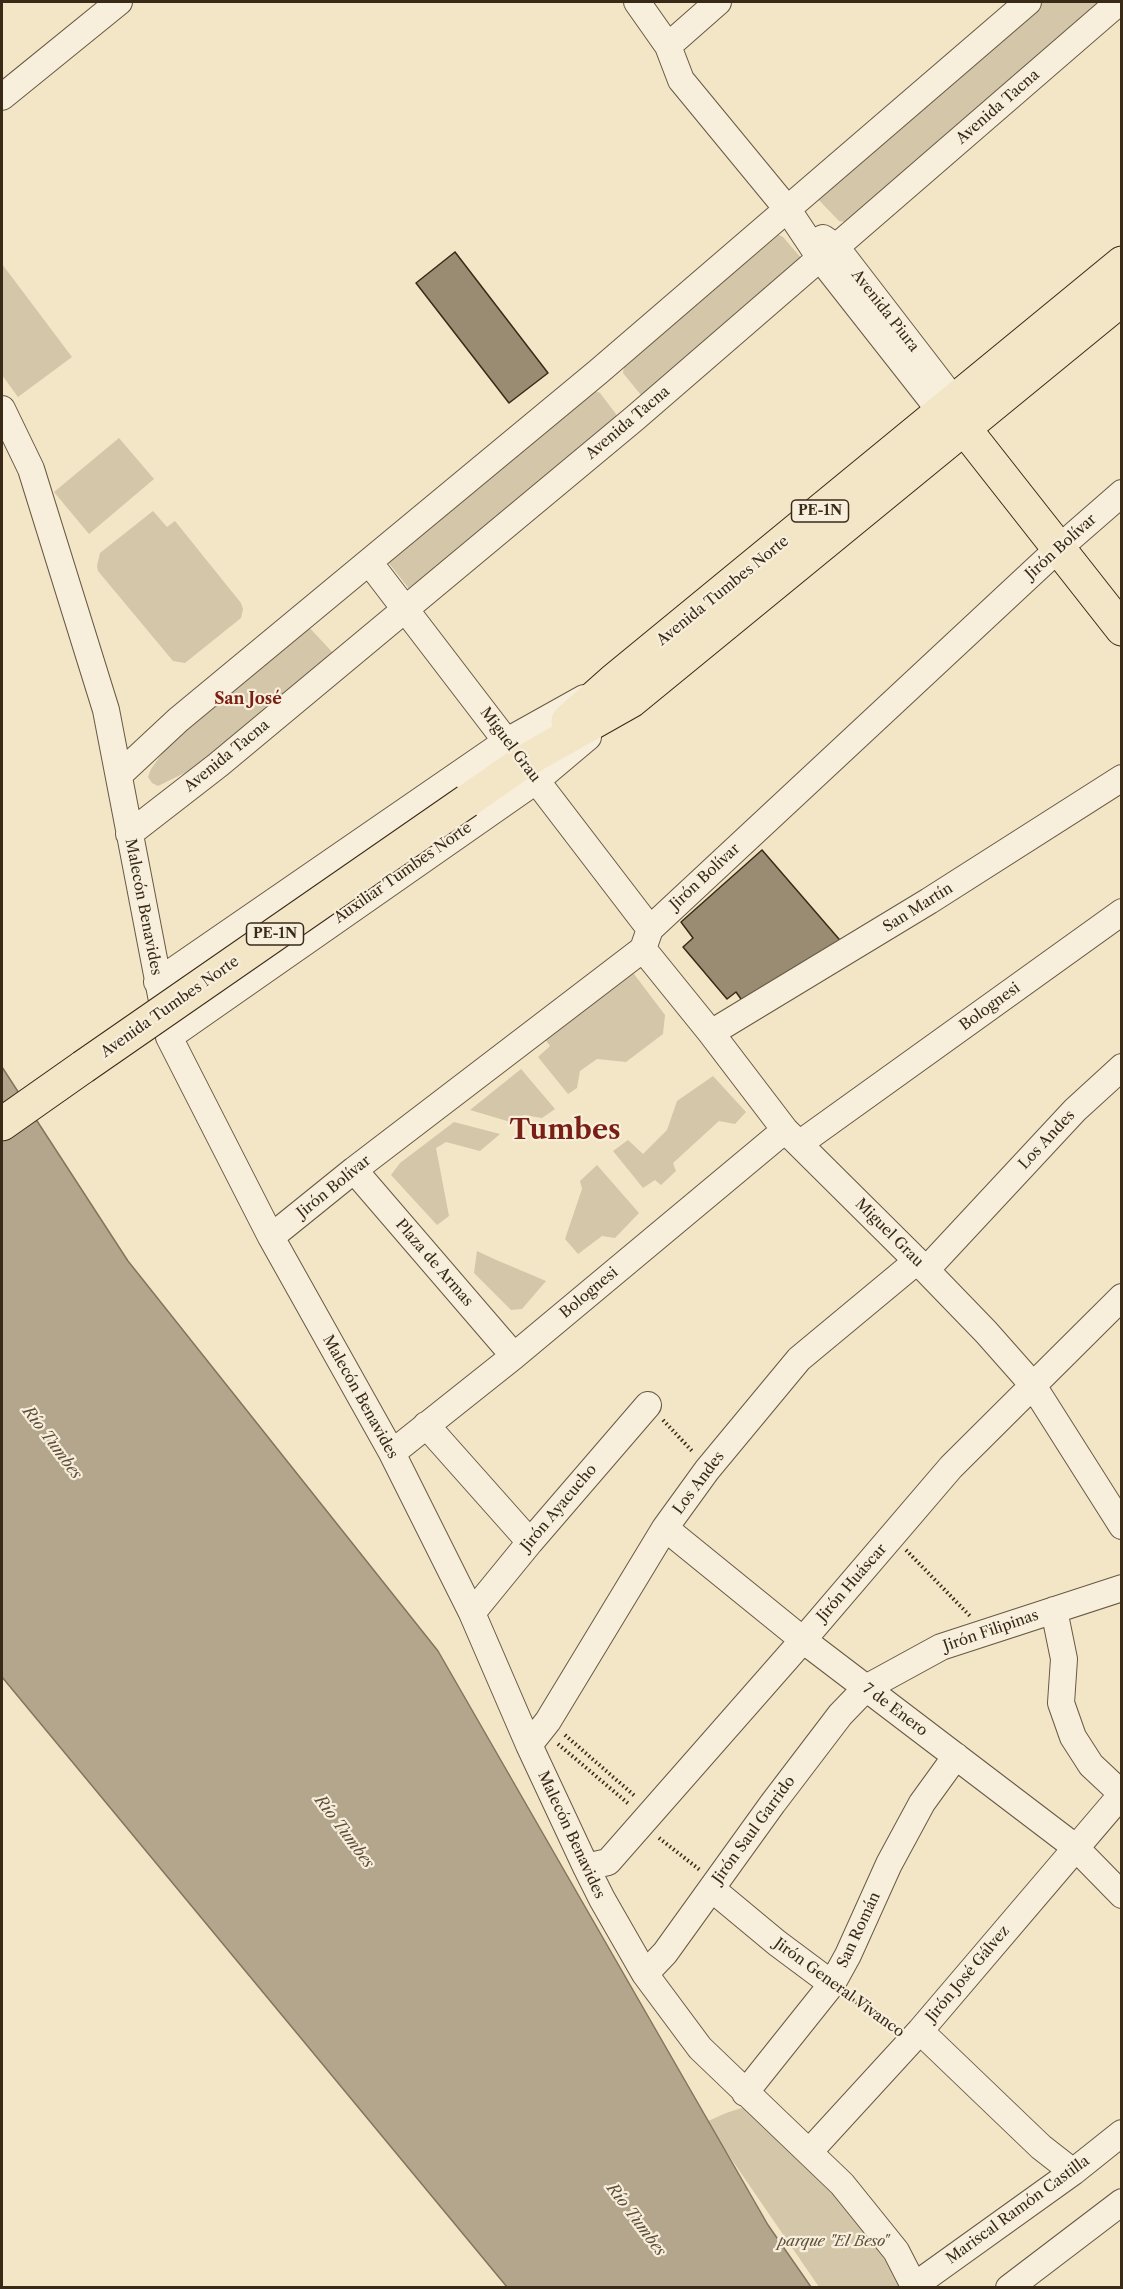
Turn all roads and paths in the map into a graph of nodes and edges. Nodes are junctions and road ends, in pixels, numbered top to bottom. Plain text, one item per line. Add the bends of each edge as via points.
1 (119, 2) edge
2 (718, 2) edge
3 (1028, 2) edge
4 (1119, 2) edge
5 (643, 3) edge
6 (668, 46) junction
7 (2, 97) edge
8 (788, 210) junction
9 (828, 252) junction
10 (1122, 263) edge
11 (1122, 299) edge
12 (2, 409) edge
13 (953, 413) junction
14 (1122, 493) edge
15 (1059, 548) junction
16 (369, 562) junction
17 (405, 609) junction
18 (1122, 629) edge
19 (522, 761) junction
20 (119, 775) junction
21 (1122, 778) edge
22 (129, 834) junction
23 (1122, 912) edge
24 (646, 939) junction
25 (157, 982) junction
26 (711, 1032) junction
27 (169, 1037) junction
28 (1122, 1067) edge
29 (2, 1124) edge
30 (792, 1137) junction
31 (354, 1170) junction
32 (272, 1237) junction
33 (921, 1265) junction
34 (1122, 1297) edge
35 (514, 1356) junction
36 (1032, 1384) junction
37 (648, 1405) joint
38 (426, 1425) junction
39 (392, 1453) junction
40 (707, 1470) junction
41 (1122, 1526) edge
42 (665, 1528) junction
43 (892, 1537) junction
44 (530, 1542) junction
45 (1122, 1588) edge
46 (1054, 1610) junction
47 (472, 1613) junction
48 (985, 1632) junction
49 (803, 1640) junction
50 (866, 1688) junction
51 (539, 1732) junction
52 (956, 1756) junction
53 (1122, 1794) edge
54 (647, 1818) junction
55 (1075, 1847) junction
56 (586, 1867) junction
57 (714, 1886) junction
58 (1122, 1894) edge
59 (645, 1974) junction
60 (832, 1984) junction
61 (915, 2036) junction
62 (745, 2093) junction
63 (1122, 2133) edge
64 (810, 2151) junction
65 (1073, 2172) junction
66 (1120, 2206) edge
67 (914, 2287) edge
68 (1009, 2288) edge

1 - 7 street
2 - 6 street
3 - 8 street
4 - 9 street, Avenida Tacna
5 - 6 street, Avenida Piura
6 - 8 street, Avenida Piura via 681,80
8 - 9 street, Avenida Piura
8 - 16 street
9 - 13 street, Avenida Piura
9 - 17 street, Avenida Tacna
10 - 13 main road, Avenida Tumbes Norte / PE-1N
11 - 13 main road, Avenida Tumbes Norte / PE-1N
12 - 20 street, Malecón Benavides via 31,469 49,523 106,710
13 - 15 main road, Avenida Piura
13 - 19 main road, Avenida Tumbes Norte / PE-1N via 622,691
14 - 15 street, Jirón Bolívar
15 - 18 main road, Avenida Piura
15 - 24 street, Jirón Bolívar
16 - 17 street, Miguel Grau
16 - 20 street via 178,720
17 - 19 street, Miguel Grau
17 - 22 street, Avenida Tacna
19 - 24 street, Miguel Grau
19 - 25 street
19 - 27 street, Auxiliar Tumbes Norte
19 - 29 main road, Avenida Tumbes Norte / PE-1N, bridge
20 - 22 street, Malecón Benavides
21 - 26 street, San Martín via 929,901
22 - 25 street, Malecón Benavides
23 - 30 street, Bolognesi
24 - 26 street, Miguel Grau
24 - 31 street, Jirón Bolívar
25 - 27 street, Malecón Benavides
26 - 30 street, Miguel Grau
27 - 32 street, Malecón Benavides
28 - 33 street, Los Andes
30 - 33 street, Miguel Grau
30 - 35 street, Bolognesi
31 - 32 street, Jirón Bolívar
31 - 35 street, Plaza de Armas
32 - 39 street, Malecón Benavides
33 - 36 street, Miguel Grau
33 - 40 street, Los Andes via 799,1359
34 - 36 street, Jirón Huáscar
35 - 38 street, Bolognesi
36 - 41 street, Miguel Grau
36 - 43 street, Jirón Huáscar via 951,1467
37 - 40 path
37 - 44 street, Jirón Ayacucho
38 - 39 street, Bolognesi
38 - 44 street
39 - 47 street, Malecón Benavides
40 - 42 street, Los Andes
42 - 49 street, 7 de Enero
42 - 51 street, Los Andes
43 - 48 path
43 - 49 street, Jirón Huáscar
44 - 47 street, Jirón Ayacucho
45 - 46 street, Jirón Filipinas
46 - 48 street, Jirón Filipinas
46 - 53 street via 1064,1659 1061,1703 1070,1729 1091,1765
47 - 51 street, Malecón Benavides
48 - 50 street, Jirón Filipinas via 941,1647
49 - 50 street, 7 de Enero
49 - 54 street, Jirón Huáscar
50 - 52 street, 7 de Enero
50 - 57 street, Jirón Saul Garrido via 840,1715
51 - 54 path
51 - 54 path
51 - 56 street, Malecón Benavides
52 - 55 street, 7 de Enero
52 - 60 street, San Román via 922,1803
53 - 55 street, Jirón José Gálvez
54 - 56 street, Jirón Huáscar via 608,1862
54 - 57 path
55 - 58 street, 7 de Enero
55 - 61 street, Jirón José Gálvez
56 - 59 street, Malecón Benavides
57 - 59 street, Jirón Saul Garrido
57 - 60 street, Jirón General Vivanco via 777,1943
59 - 62 street, Malecón Benavides via 700,2048
60 - 61 path, Jirón General Vivanco
60 - 62 street, San Román
61 - 64 street, Jirón José Gálvez
61 - 65 street, Jirón General Vivanco
62 - 64 street, Malecón Benavides
63 - 65 street, Mariscal Ramón Castilla
64 - 67 street, Malecón Benavides via 870,2216 897,2252
65 - 67 street, Mariscal Ramón Castilla
66 - 68 street

